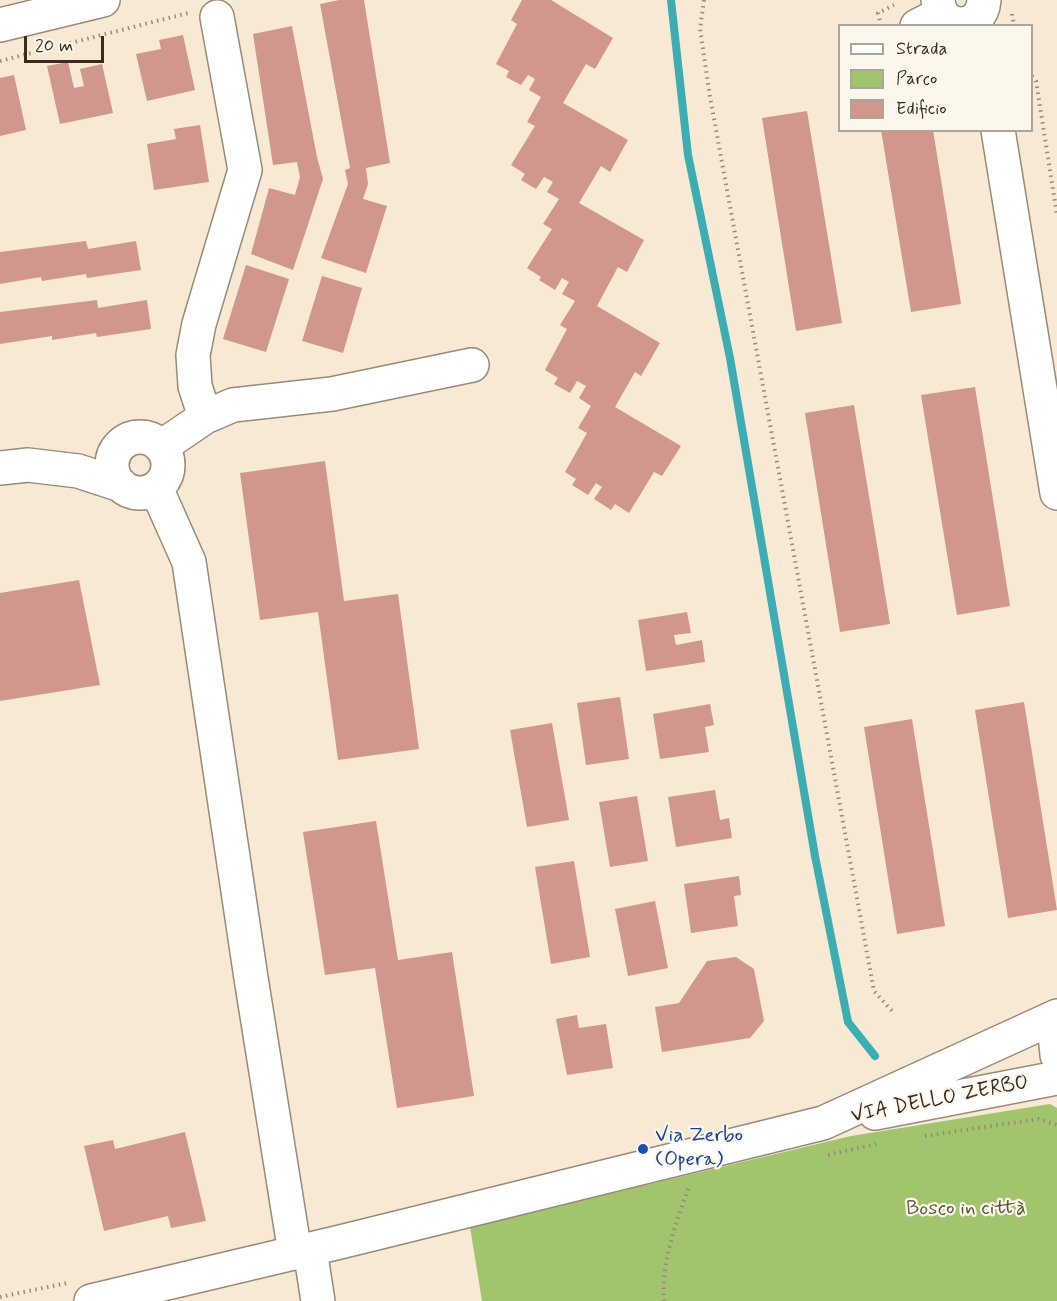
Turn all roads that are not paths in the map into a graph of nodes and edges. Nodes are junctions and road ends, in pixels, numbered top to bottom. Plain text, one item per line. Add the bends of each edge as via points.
1 (103, 0) edge
2 (206, 14) road end
3 (0, 25) edge
4 (998, 132) edge
5 (472, 365) dead end
6 (205, 417) junction
7 (162, 447) junction
8 (0, 468) edge
9 (120, 485) junction
10 (156, 488) junction
11 (1057, 493) edge
12 (1057, 1016) edge
13 (1057, 1028) edge
14 (1057, 1055) edge
15 (1057, 1078) edge
16 (823, 1123) junction
17 (303, 1251) junction
18 (81, 1291) edge
19 (318, 1301) edge

1 - 3 street
2 - 6 street via 245,170 193,355 195,386
4 - 11 street
5 - 6 street via 332,394 233,405
6 - 7 street
7 - 9 street via 146,438 128,439 120,445 112,460
7 - 10 street via 167,473
8 - 9 street via 28,465 78,471
9 - 10 street via 138,493
10 - 17 street via 189,562 249,966
12 - 16 street
13 - 14 street
15 - 16 street, VIA DELLO ZERBO
16 - 17 street
17 - 18 street
17 - 19 street

